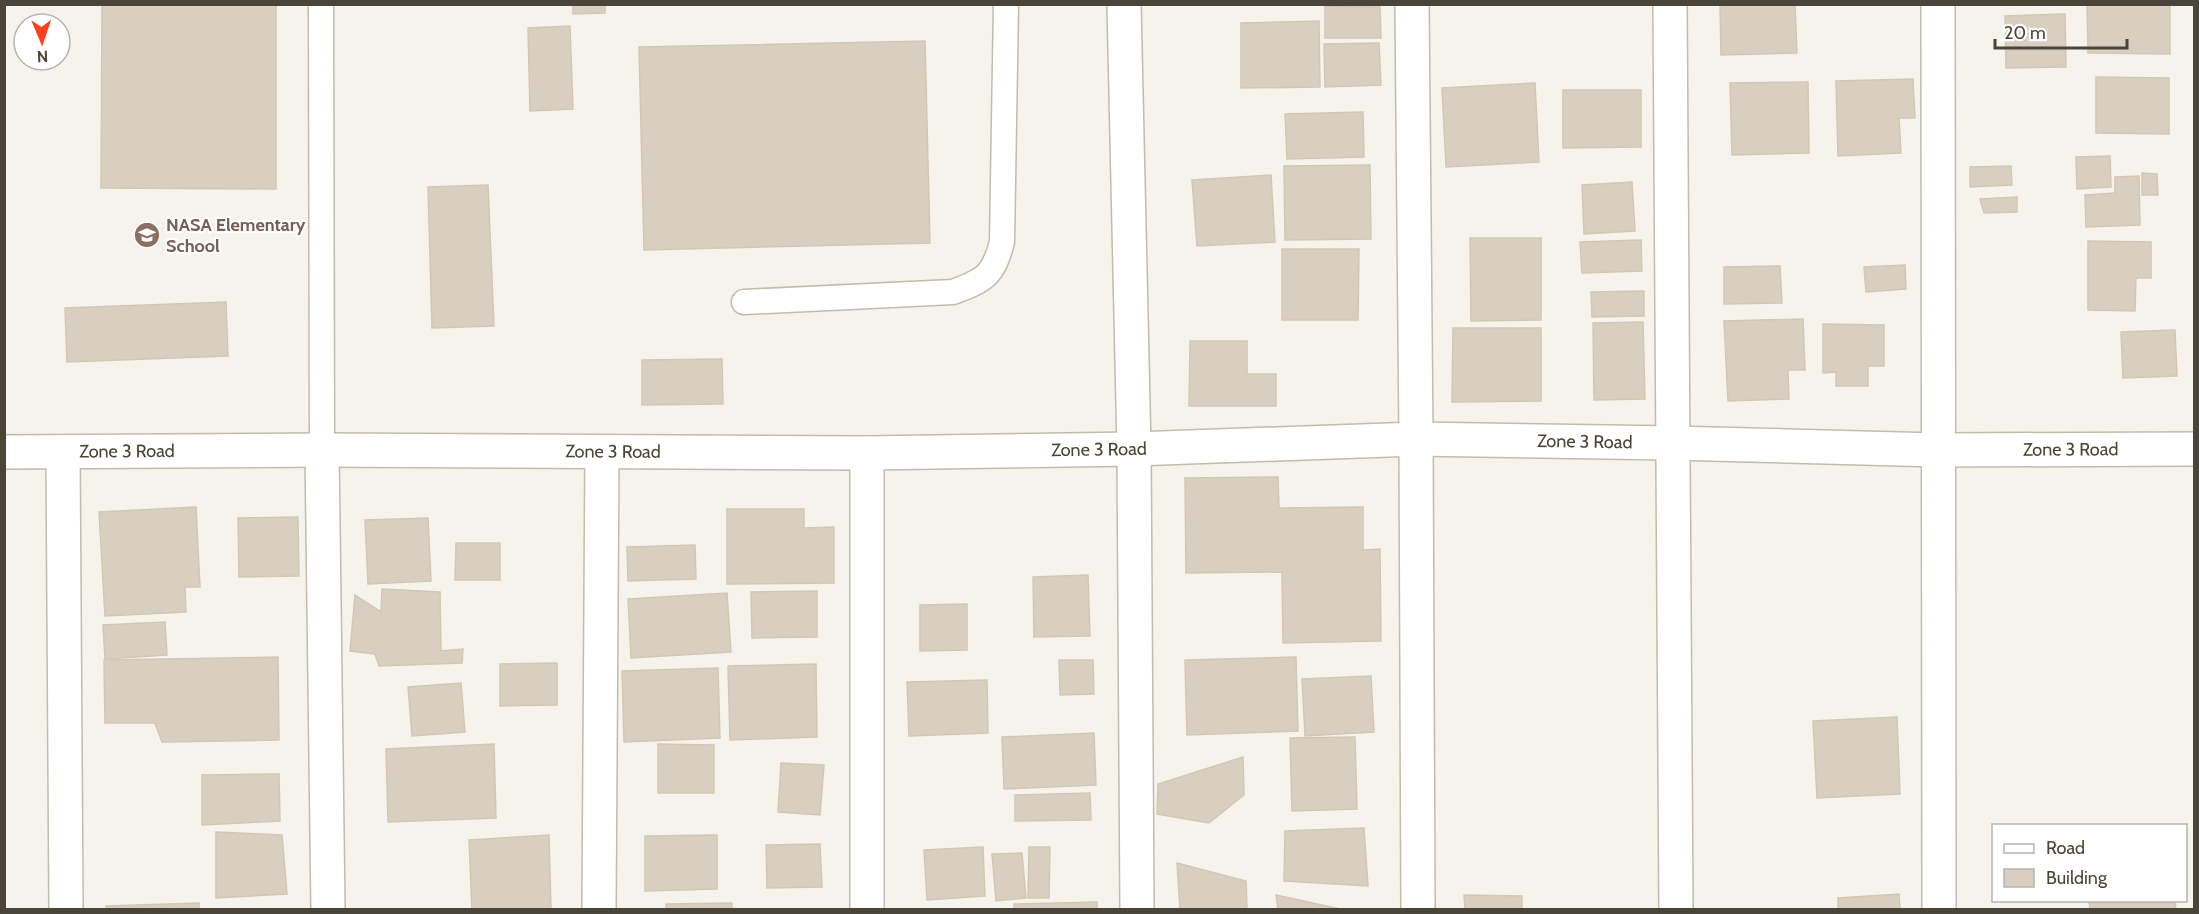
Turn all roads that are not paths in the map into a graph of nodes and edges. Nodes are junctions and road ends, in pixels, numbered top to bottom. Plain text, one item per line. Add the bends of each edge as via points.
1 (321, 4) edge
2 (1006, 4) edge
3 (1124, 4) edge
4 (1412, 4) edge
5 (1670, 4) edge
6 (1938, 4) edge
7 (744, 302) dead end
8 (1416, 439) junction
9 (1672, 443) junction
10 (2194, 448) edge
11 (1134, 449) junction
12 (322, 450) junction
13 (1937, 450) junction
14 (4, 452) edge
15 (63, 452) junction
16 (602, 452) junction
17 (867, 453) junction
18 (66, 909) edge
19 (328, 909) edge
20 (599, 909) edge
21 (867, 909) edge
22 (1137, 909) edge
23 (1418, 909) edge
24 (1676, 909) edge
25 (1939, 909) edge

1 - 12 lane
2 - 7 lane via 1002,242 996,263 980,282 953,292
3 - 11 street
4 - 8 street
5 - 9 street
6 - 13 street
8 - 9 street, Zone 3 Road
8 - 11 street, Zone 3 Road
8 - 23 street
9 - 13 street, Zone 3 Road
9 - 24 street
10 - 13 street, Zone 3 Road
11 - 17 street, Zone 3 Road
11 - 22 street
12 - 15 street, Zone 3 Road
12 - 16 street, Zone 3 Road
12 - 19 street
13 - 25 street
14 - 15 street, Zone 3 Road
15 - 18 street
16 - 17 street, Zone 3 Road
16 - 20 street
17 - 21 street

